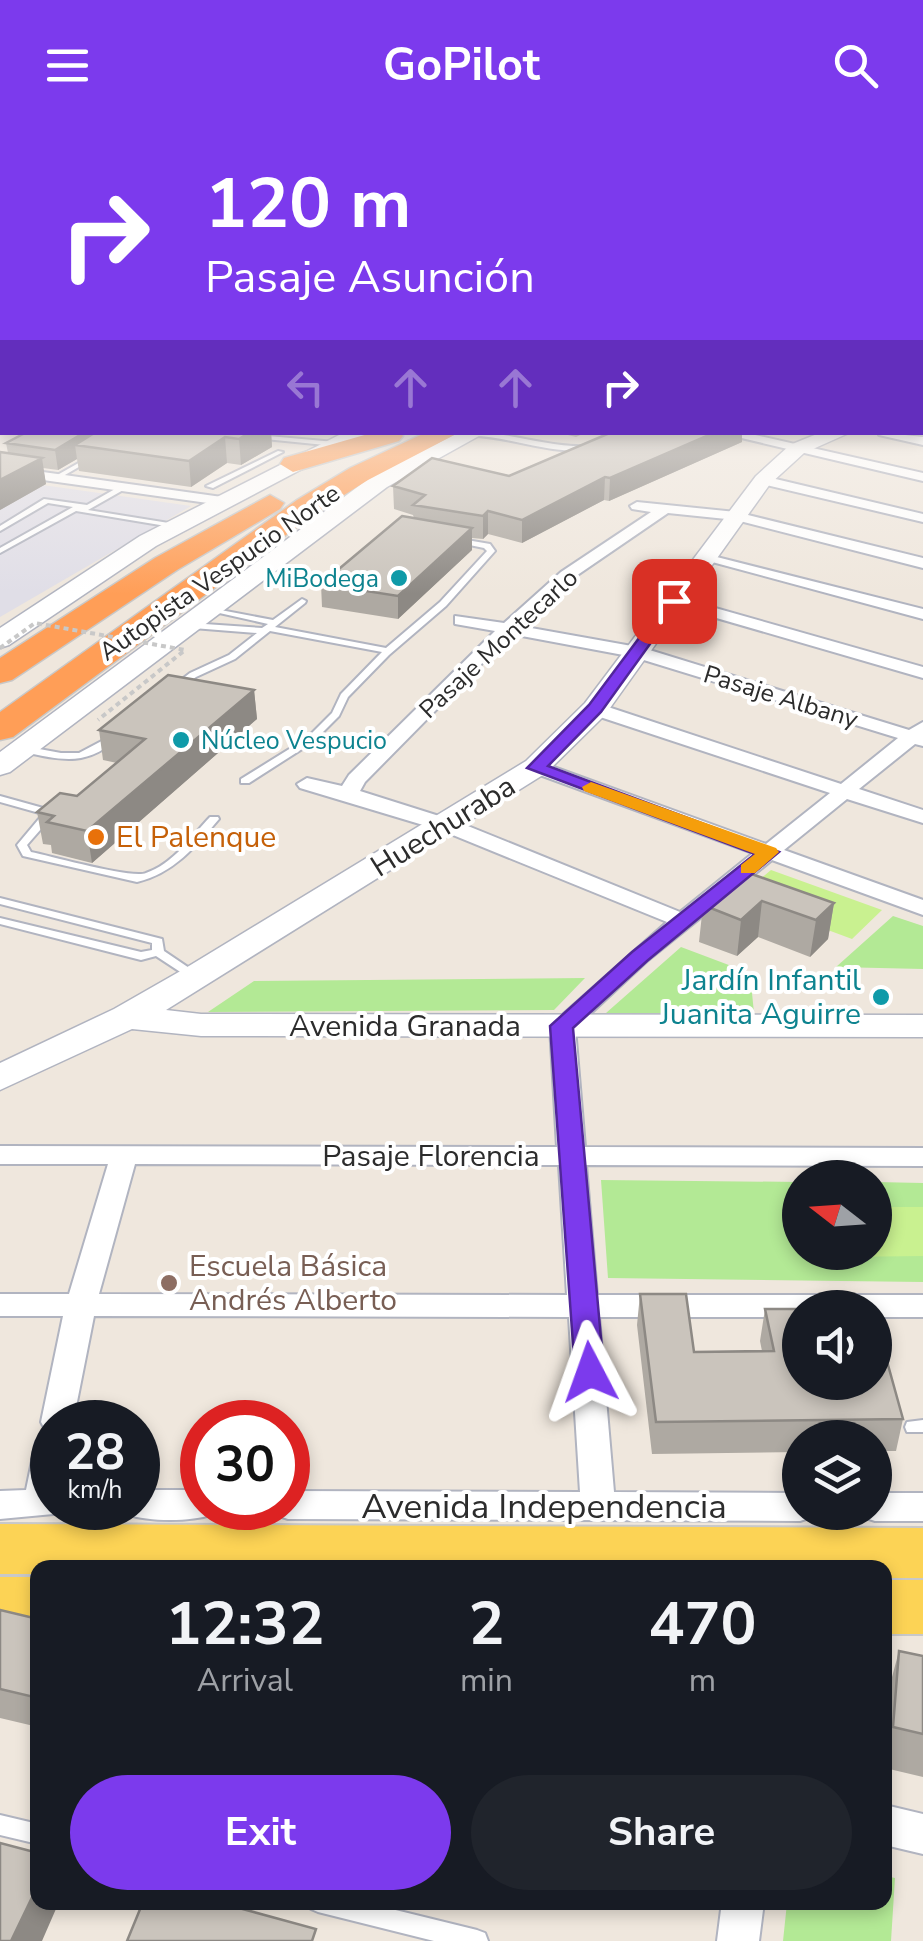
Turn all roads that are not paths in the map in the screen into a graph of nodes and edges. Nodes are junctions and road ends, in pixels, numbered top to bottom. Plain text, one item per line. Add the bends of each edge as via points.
1 (355, 435) edge
2 (392, 435) edge
3 (410, 435) edge
4 (442, 435) edge
5 (470, 435) edge
6 (520, 435) edge
7 (736, 435) edge
8 (833, 435) edge
9 (897, 435) edge
10 (249, 436) edge
11 (923, 441) edge
12 (335, 444) junction
13 (601, 444) edge
14 (797, 448) junction
15 (104, 451) edge
16 (258, 462) junction
17 (286, 462) junction
18 (0, 470) edge
19 (923, 477) edge
20 (56, 478) junction
21 (763, 480) junction
22 (379, 482) junction
23 (122, 487) junction
24 (216, 494) junction
25 (84, 506) junction
26 (637, 506) dead end
27 (663, 510) junction
28 (736, 516) junction
29 (923, 518) edge
30 (0, 528) edge
31 (162, 534) junction
32 (442, 536) edge
33 (257, 545) junction
34 (0, 551) edge
35 (707, 556) junction
36 (923, 563) edge
37 (674, 601) junction
38 (302, 602) dead end
39 (923, 614) edge
40 (200, 618) junction
41 (461, 620) dead end
42 (510, 626) junction
43 (267, 628) junction
44 (0, 640) edge
45 (388, 651) junction
46 (637, 652) junction
47 (0, 669) edge
48 (923, 673) edge
49 (165, 697) edge
50 (595, 709) junction
51 (122, 730) edge
52 (920, 735) edge
53 (12, 739) edge
54 (0, 766) edge
55 (536, 768) junction
56 (244, 781) dead end
57 (307, 784) dead end
58 (845, 791) junction
59 (349, 793) junction
60 (0, 799) edge
61 (923, 817) edge
62 (214, 819) dead end
63 (444, 825) junction
64 (769, 852) junction
65 (0, 901) edge
66 (923, 908) edge
67 (0, 922) edge
68 (683, 922) junction
69 (158, 952) junction
70 (196, 977) junction
71 (127, 1017) junction
72 (562, 1026) junction
73 (923, 1026) edge
74 (0, 1078) edge
75 (0, 1155) edge
76 (124, 1156) junction
77 (574, 1156) junction
78 (923, 1158) edge
79 (82, 1305) junction
80 (585, 1305) junction
81 (0, 1306) edge
82 (923, 1306) edge
83 (61, 1400) edge
84 (30, 1503) edge
85 (0, 1504) edge
86 (310, 1504) edge
87 (598, 1506) junction
88 (782, 1507) edge
89 (892, 1507) edge
90 (923, 1507) edge
91 (0, 1549) edge
92 (923, 1553) edge
93 (0, 1604) edge
94 (30, 1604) edge
95 (892, 1607) edge
96 (923, 1607) edge
97 (0, 1825) edge
98 (892, 1826) edge
99 (30, 1832) edge
100 (923, 1834) edge
101 (351, 1910) edge
102 (742, 1910) edge
103 (477, 1941) edge
104 (738, 1941) edge

1 - 12 street
2 - 17 highway
3 - 47 highway, Autopista Vespucio Norte via 226,528
4 - 33 highway, Autopista Vespucio Norte via 327,493
5 - 22 street
6 - 13 lane via 572,449
7 - 14 street
8 - 14 street, Huechuraba
9 - 11 street
10 - 12 lane
12 - 17 street
14 - 19 street
14 - 21 street, Huechuraba
15 - 20 lane
16 - 17 lane
16 - 17 lane
16 - 24 lane
17 - 24 street
18 - 20 street
20 - 23 street
21 - 28 street, Huechuraba
21 - 29 street
22 - 33 highway
22 - 40 street
23 - 24 street
23 - 25 lane
24 - 31 street
25 - 30 lane via 47,501
25 - 31 lane via 80,512
25 - 34 lane
26 - 27 street
27 - 28 street
27 - 42 street, Pasaje Montecarlo via 567,575
28 - 35 street, Huechuraba
28 - 36 street
31 - 44 street
31 - 47 highway
32 - 45 lane via 491,551
33 - 53 highway, Autopista Vespucio Norte
35 - 37 street, Huechuraba
35 - 39 street
37 - 46 street, Huechuraba
37 - 48 street
38 - 43 lane
40 - 43 lane
40 - 43 lane
40 - 53 street
41 - 42 street, Pasaje Albany
42 - 46 street, Pasaje Albany
42 - 59 street, Pasaje Montecarlo
43 - 45 lane
43 - 49 lane
45 - 56 lane via 310,740
46 - 50 street, Huechuraba
46 - 52 street, Pasaje Albany
50 - 55 street, Huechuraba
50 - 58 street
51 - 53 lane via 74,759
52 - 58 street
53 - 54 street
55 - 63 street, Huechuraba
55 - 64 street
57 - 59 street
58 - 61 street
58 - 64 street
59 - 63 street
60 - 62 lane via 50,813 26,840 27,854 137,879 165,867
63 - 68 street
63 - 70 street, Huechuraba
64 - 66 street
64 - 68 street
65 - 69 lane via 158,941
67 - 69 lane via 141,956
68 - 72 street
69 - 70 lane
70 - 71 street, Huechuraba
71 - 72 street, Avenida Granada via 201,1025
71 - 74 street, Huechuraba
72 - 73 street, Avenida Granada
72 - 77 street
75 - 76 street, Pasaje Florencia
76 - 77 street, Pasaje Florencia
76 - 79 street
77 - 78 street, Pasaje Florencia
77 - 80 street
79 - 80 street
79 - 81 street
79 - 83 street
80 - 82 street
80 - 87 street
84 - 85 street
86 - 87 street, Avenida Independencia
87 - 88 street, Avenida Independencia
89 - 90 street
91 - 92 main road, Avenida Independencia
93 - 94 main road
95 - 96 main road
97 - 99 lane
98 - 100 street
101 - 103 lane
102 - 104 street

